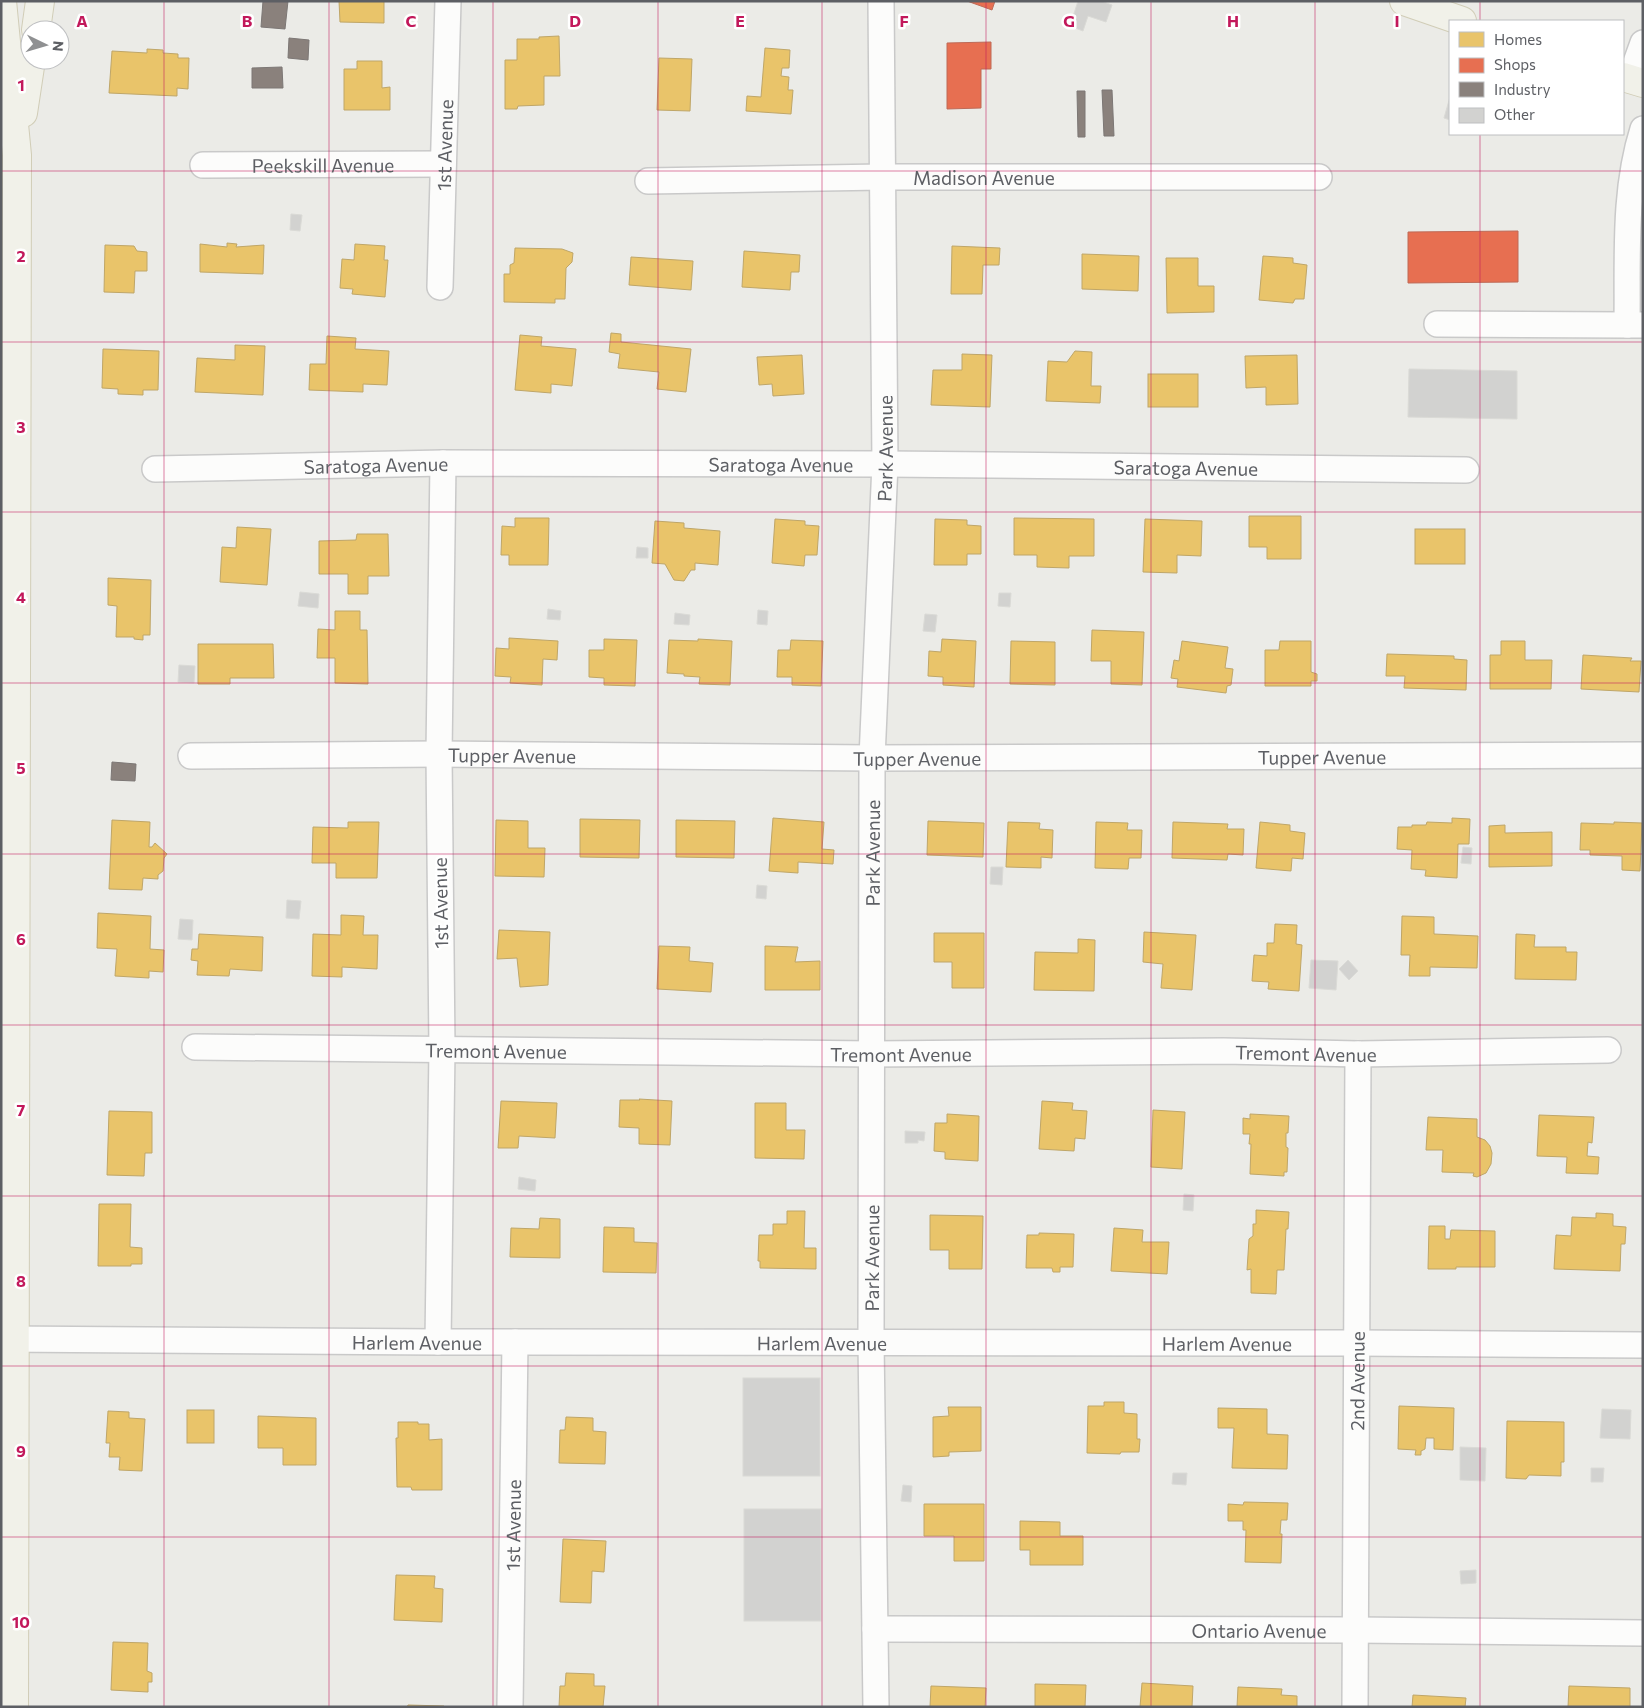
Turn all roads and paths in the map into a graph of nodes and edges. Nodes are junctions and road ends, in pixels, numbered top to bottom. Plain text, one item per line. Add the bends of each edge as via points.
1 (2, 1) edge
2 (40, 1) edge
3 (448, 1) edge
4 (881, 1) edge
5 (1404, 1) edge
6 (37, 20) edge
7 (1459, 20) edge
8 (1643, 43) edge
9 (30, 70) edge
10 (1632, 80) edge
11 (1643, 129) edge
12 (17, 154) junction
13 (443, 164) junction
14 (203, 165) dead end
15 (882, 177) junction
16 (1319, 177) dead end
17 (648, 181) dead end
18 (440, 287) dead end
19 (1437, 324) dead end
20 (1635, 325) edge
21 (444, 463) junction
22 (885, 464) junction
23 (155, 469) dead end
24 (1466, 470) dead end
25 (439, 754) junction
26 (1643, 755) edge
27 (190, 756) dead end
28 (872, 758) junction
29 (194, 1047) dead end
30 (442, 1049) junction
31 (1608, 1050) dead end
32 (872, 1054) junction
33 (1358, 1054) junction
34 (8, 1339) edge
35 (438, 1342) junction
36 (515, 1342) junction
37 (871, 1342) junction
38 (1356, 1343) junction
39 (1643, 1345) edge
40 (875, 1629) junction
41 (1356, 1630) junction
42 (1643, 1633) edge
43 (14, 1707) edge
44 (510, 1707) edge
45 (876, 1707) edge
46 (1355, 1707) edge

1 - 12 main road
2 - 6 main road
3 - 13 street, 1st Avenue
4 - 15 street, Park Avenue
5 - 7 main road
8 - 10 street
9 - 12 main road
11 - 20 street via 1629,207
12 - 34 main road
13 - 14 street, Peekskill Avenue
13 - 18 street, 1st Avenue
15 - 16 street, Madison Avenue
15 - 17 street, Madison Avenue
15 - 22 street, Park Avenue
19 - 20 street
21 - 22 street, Saratoga Avenue
21 - 23 street, Saratoga Avenue
21 - 25 street, 1st Avenue
22 - 24 street, Saratoga Avenue
22 - 28 street, Park Avenue
25 - 27 street, Tupper Avenue
25 - 28 street, Tupper Avenue
25 - 30 street, 1st Avenue
26 - 28 street, Tupper Avenue
28 - 32 street, Park Avenue
29 - 30 street, Tremont Avenue
30 - 32 street, Tremont Avenue
30 - 35 street, 1st Avenue
31 - 33 street, Tremont Avenue
32 - 33 street, Tremont Avenue via 1214,1051
32 - 37 street, Park Avenue
33 - 38 street, 2nd Avenue
34 - 35 street, Harlem Avenue
34 - 43 main road
35 - 36 street, Harlem Avenue
36 - 37 street, Harlem Avenue
36 - 44 street, 1st Avenue
37 - 38 street, Harlem Avenue
37 - 40 street, Park Avenue
38 - 39 street, Harlem Avenue
38 - 41 street, 2nd Avenue
40 - 41 street, Ontario Avenue
40 - 45 street, Park Avenue
41 - 42 street, Ontario Avenue
41 - 46 street, 2nd Avenue

